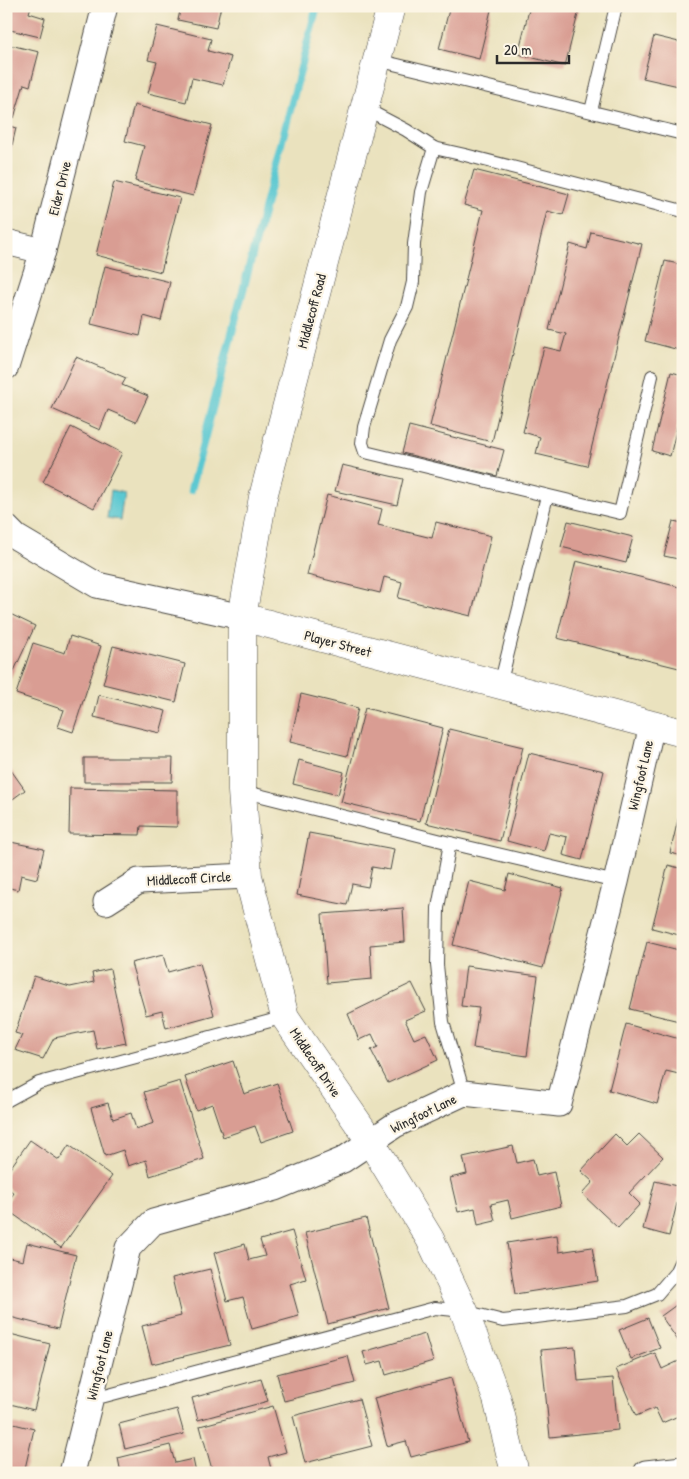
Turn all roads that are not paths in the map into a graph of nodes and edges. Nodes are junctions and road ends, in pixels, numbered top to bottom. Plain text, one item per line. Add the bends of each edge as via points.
1 (105, 6) edge
2 (391, 6) edge
3 (616, 6) edge
4 (377, 60) junction
5 (364, 108) junction
6 (591, 111) junction
7 (683, 134) edge
8 (434, 148) junction
9 (683, 211) edge
10 (6, 242) edge
11 (43, 251) junction
12 (6, 367) edge
13 (652, 376) dead end
14 (547, 496) junction
15 (6, 527) edge
16 (242, 617) junction
17 (500, 685) junction
18 (652, 725) junction
19 (683, 733) edge
20 (242, 791) junction
21 (450, 844) junction
22 (248, 876) junction
23 (616, 882) junction
24 (106, 902) dead end
25 (286, 1017) junction
26 (464, 1094) junction
27 (6, 1101) edge
28 (371, 1142) junction
29 (683, 1256) edge
30 (464, 1311) junction
31 (90, 1400) junction
32 (683, 1468) edge
33 (72, 1473) edge
34 (515, 1473) edge
35 (646, 1473) edge

1 - 11 street, Eider Drive
2 - 4 street, Middlecoff Road
3 - 6 lane
4 - 5 street, Middlecoff Road
4 - 6 lane
5 - 8 lane
5 - 16 street, Middlecoff Road via 263,498
6 - 7 lane
8 - 9 lane
8 - 14 lane via 421,192 413,282 407,307 390,340 364,428 364,452
10 - 11 street
11 - 12 street, Eider Drive
13 - 14 lane via 620,513
14 - 17 lane
15 - 16 street, Player Street via 97,584
16 - 17 street, Player Street
16 - 20 street, Middlecoff Drive
17 - 18 street, Player Street
18 - 19 street, Player Street
18 - 23 street, Wingfoot Lane
20 - 21 lane
20 - 22 street, Middlecoff Drive
21 - 23 lane
21 - 26 lane via 438,908 437,965 443,1022
22 - 24 street, Middlecoff Circle via 138,881
22 - 25 street, Middlecoff Drive
23 - 26 street, Wingfoot Lane via 559,1104
25 - 27 lane via 40,1083
25 - 28 street, Middlecoff Drive
26 - 28 street, Wingfoot Lane via 395,1125
28 - 30 street, Middlecoff Drive via 430,1239
28 - 31 street, Wingfoot Lane via 343,1160 275,1188 153,1222 128,1248
29 - 30 lane via 675,1273 657,1294 627,1306 503,1321
30 - 31 lane via 435,1308
30 - 34 street, Middlecoff Drive via 497,1399
31 - 33 street, Wingfoot Lane
32 - 35 street

